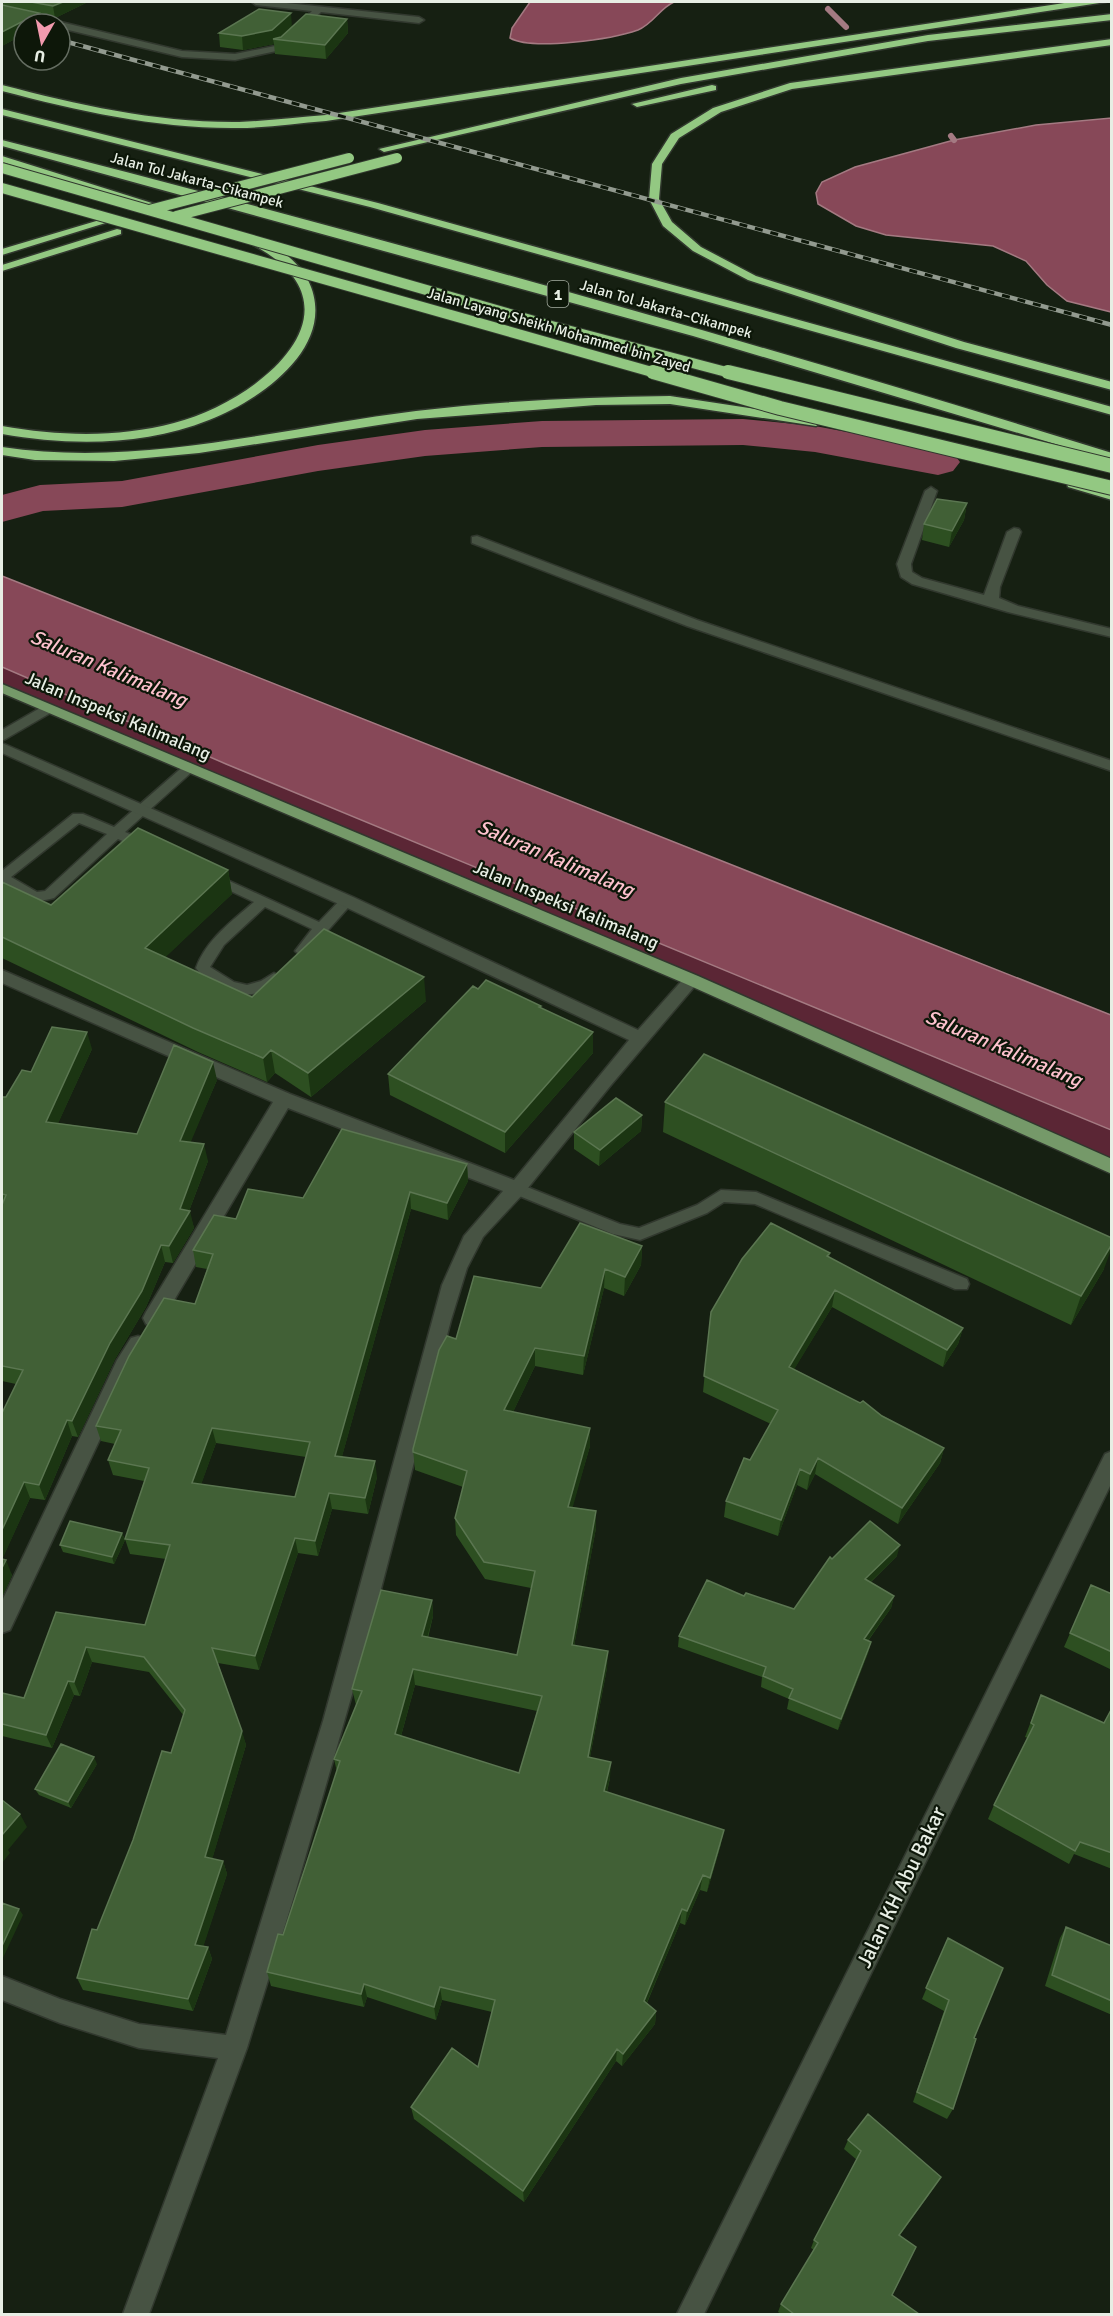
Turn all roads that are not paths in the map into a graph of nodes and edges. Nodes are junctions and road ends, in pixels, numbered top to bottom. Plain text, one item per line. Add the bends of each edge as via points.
1 (256, 2) edge
2 (1101, 2) edge
3 (318, 10) junction
4 (2, 11) edge
5 (1112, 17) edge
6 (419, 20) dead end
7 (1017, 39) dead end
8 (1112, 42) edge
9 (2, 88) edge
10 (626, 106) dead end
11 (2, 112) edge
12 (536, 126) dead end
13 (513, 131) dead end
14 (2, 143) edge
15 (373, 152) dead end
16 (361, 155) dead end
17 (409, 156) dead end
18 (2, 159) edge
19 (2, 168) edge
20 (2, 188) edge
21 (2, 252) edge
22 (2, 268) edge
23 (1112, 386) edge
24 (1112, 411) edge
25 (2, 430) edge
26 (2, 451) edge
27 (1112, 457) edge
28 (1112, 466) edge
29 (1112, 488) edge
30 (932, 491) dead end
31 (1112, 496) edge
32 (1014, 532) dead end
33 (477, 540) dead end
34 (993, 601) junction
35 (1112, 633) edge
36 (2, 688) edge
37 (47, 709) junction
38 (2, 736) edge
39 (2, 748) edge
40 (1112, 766) edge
41 (189, 767) junction
42 (138, 811) junction
43 (117, 832) junction
44 (159, 851) edge
45 (201, 871) edge
46 (263, 901) junction
47 (347, 901) junction
48 (321, 928) junction
49 (2, 976) edge
50 (692, 980) junction
51 (638, 1037) junction
52 (284, 1099) junction
53 (1112, 1167) edge
54 (518, 1189) junction
55 (961, 1284) dead end
56 (1112, 1460) edge
57 (2, 1623) edge
58 (2, 1988) edge
59 (236, 2048) junction
60 (136, 2314) edge
61 (690, 2314) edge

1 - 3 street
2 - 9 highway via 1048,6 315,119 239,125 127,117
3 - 4 street via 278,48 236,57 182,54
3 - 6 street
5 - 15 highway via 928,38 681,81
7 - 10 highway via 915,50
8 - 23 highway via 790,86 717,110 675,136 657,164 654,199 667,224 697,249 752,278 960,345
11 - 24 highway, Jalan Tol Jakarta–Cikampek / 1 via 374,205
12 - 13 highway
14 - 27 highway, Jalan Tol Jakarta–Cikampek / 1 via 590,302
16 - 21 highway, bridge
17 - 22 highway, bridge via 117,232
18 - 25 highway via 242,235 268,248 300,275 312,307 308,329 278,374 243,399 205,417 162,430 118,437 44,438
19 - 28 highway, Jalan Layang Sheikh Mohammed bin Zayed / 1, bridge via 548,325
20 - 29 highway, Jalan Layang Sheikh Mohammed bin Zayed, bridge via 780,408
26 - 31 highway via 34,456 114,457 199,449 417,415 596,401 670,400 857,430 986,460
30 - 34 street via 904,564 906,574 917,581
32 - 34 street via 993,587
33 - 40 street via 692,623
34 - 35 street
36 - 37 main road, Jalan Inspeksi Kalimalang
37 - 38 street
37 - 41 main road, Jalan Inspeksi Kalimalang
39 - 42 street
41 - 42 lane
41 - 50 main road, Jalan Inspeksi Kalimalang
42 - 43 lane
42 - 47 street
43 - 43 lane via 76,818 4,879 35,897 49,895
43 - 44 lane
45 - 46 lane
46 - 48 lane
46 - 48 lane via 204,960 203,968 210,975 250,991 268,985
47 - 48 lane
47 - 51 street
49 - 52 street
50 - 51 street
50 - 53 main road, Jalan Inspeksi Kalimalang
51 - 54 street
52 - 54 street
52 - 57 street via 124,1366
54 - 55 lane via 618,1230 640,1234 702,1209 721,1196 756,1198
54 - 59 street via 475,1233 446,1307 292,1867
56 - 61 street, Jalan KH Abu Bakar
58 - 59 street via 60,2012 139,2037
59 - 60 street

